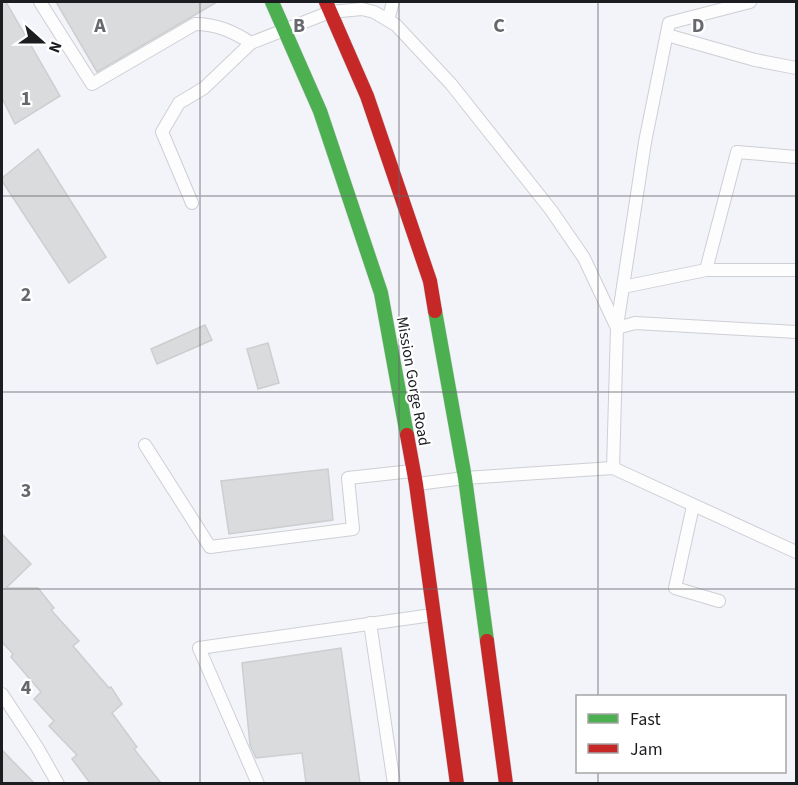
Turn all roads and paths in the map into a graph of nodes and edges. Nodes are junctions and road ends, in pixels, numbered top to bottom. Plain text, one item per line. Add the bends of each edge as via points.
1 (40, 2) edge
2 (272, 2) edge
3 (393, 2) edge
4 (750, 2) edge
5 (328, 7) edge
6 (388, 20) junction
7 (284, 30) junction
8 (666, 35) junction
9 (251, 44) junction
10 (796, 68) edge
11 (796, 157) edge
12 (192, 202) dead end
13 (706, 270) junction
14 (796, 270) edge
15 (623, 286) junction
16 (616, 328) junction
17 (796, 332) edge
18 (145, 445) dead end
19 (613, 468) junction
20 (414, 477) junction
21 (465, 478) junction
22 (693, 506) junction
23 (796, 552) edge
24 (719, 601) dead end
25 (434, 615) junction
26 (370, 623) junction
27 (2, 695) edge
28 (58, 783) edge
29 (258, 783) edge
30 (394, 783) edge
31 (457, 783) edge
32 (506, 783) edge

1 - 9 lane via 92,84 195,24 224,28
2 - 7 main road, Mission Gorge Road
3 - 6 lane
4 - 8 lane via 669,23
5 - 6 lane via 362,9
5 - 7 lane
5 - 21 main road, Mission Gorge Road via 367,96 430,281
6 - 16 lane via 451,84 551,210 584,258
7 - 9 lane
7 - 20 main road, Mission Gorge Road via 320,111 381,293
8 - 10 lane
8 - 15 lane
9 - 12 lane via 204,88 179,103 162,132
11 - 13 lane via 737,152
13 - 14 lane
13 - 15 lane
15 - 16 lane
16 - 17 lane via 635,323
16 - 19 lane
18 - 20 lane via 210,548 353,529 348,478
19 - 21 lane
19 - 22 lane
20 - 21 lane
20 - 25 main road, Mission Gorge Road
21 - 32 main road, Mission Gorge Road
22 - 23 lane
22 - 24 lane via 675,588
25 - 26 lane
25 - 31 main road, Mission Gorge Road
26 - 29 lane via 199,648
26 - 30 lane
27 - 28 lane

